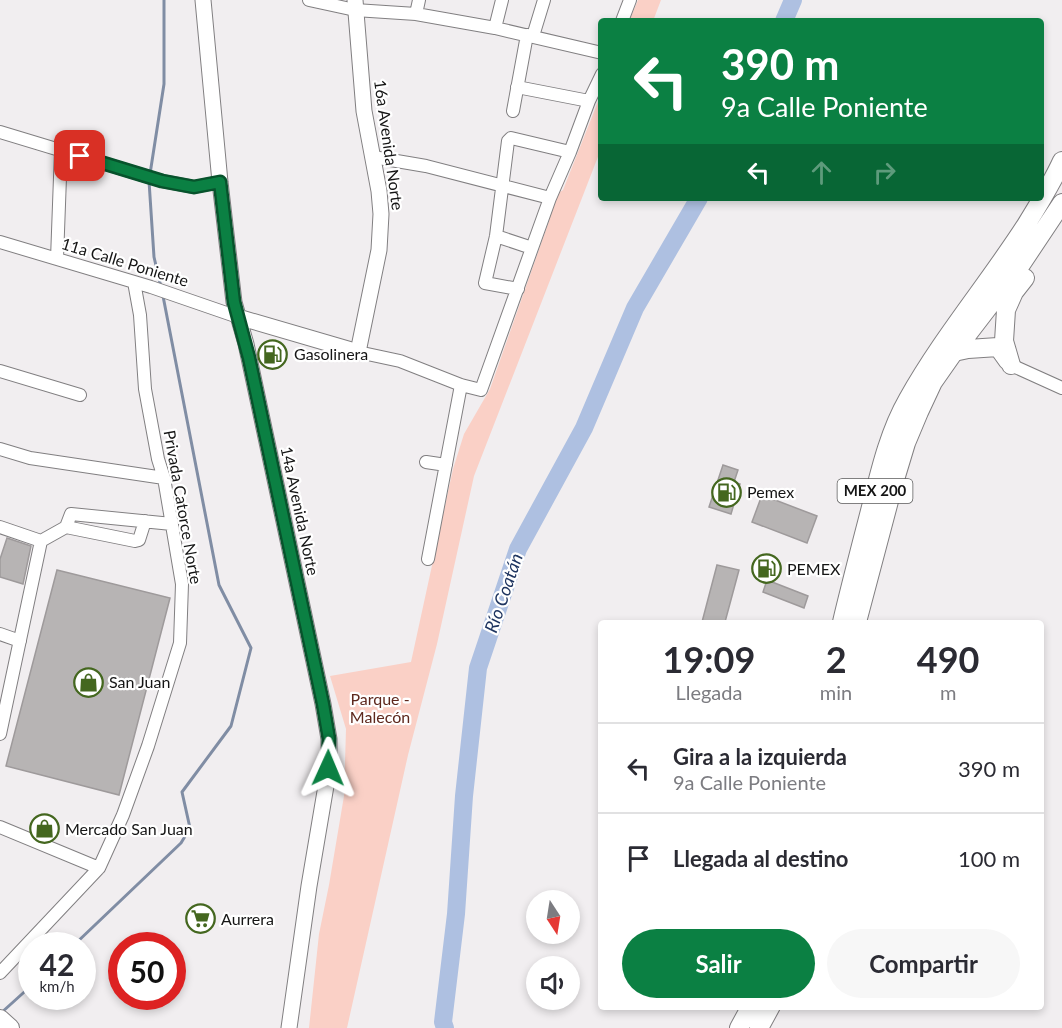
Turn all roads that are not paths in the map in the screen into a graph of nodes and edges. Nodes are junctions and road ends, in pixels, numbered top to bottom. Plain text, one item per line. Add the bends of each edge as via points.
1 (203, 0) edge
2 (309, 0) edge
3 (419, 0) edge
4 (502, 0) edge
5 (544, 0) edge
6 (626, 1) edge
7 (355, 5) edge
8 (416, 14) junction
9 (623, 18) edge
10 (495, 28) junction
11 (530, 35) junction
12 (598, 52) edge
13 (598, 82) edge
14 (518, 87) junction
15 (589, 101) junction
16 (513, 111) dead end
17 (0, 132) edge
18 (62, 150) junction
19 (570, 152) junction
20 (373, 157) junction
21 (1062, 161) edge
22 (220, 182) junction
23 (503, 185) junction
24 (1044, 195) edge
25 (550, 198) junction
26 (1041, 201) edge
27 (1062, 203) edge
28 (1062, 226) edge
29 (496, 236) junction
30 (0, 242) edge
31 (532, 248) junction
32 (57, 259) junction
33 (134, 282) junction
34 (518, 289) junction
35 (238, 317) junction
36 (268, 327) junction
37 (246, 344) junction
38 (951, 344) junction
39 (358, 352) junction
40 (1011, 365) junction
41 (0, 371) edge
42 (931, 374) junction
43 (461, 385) junction
44 (1062, 388) edge
45 (81, 395) dead end
46 (0, 449) edge
47 (426, 462) dead end
48 (446, 465) junction
49 (164, 477) junction
50 (144, 521) junction
51 (172, 524) junction
52 (0, 527) edge
53 (66, 527) junction
54 (41, 541) junction
55 (428, 559) dead end
56 (842, 620) edge
57 (858, 620) edge
58 (0, 634) edge
59 (20, 641) junction
60 (2, 713) edge
61 (0, 734) edge
62 (0, 827) edge
63 (99, 868) junction
64 (0, 974) edge
65 (749, 1010) edge
66 (769, 1010) edge
67 (5, 1019) edge
68 (20, 1028) edge
69 (289, 1028) edge
70 (739, 1028) edge
71 (759, 1028) edge

1 - 22 main road, 14a Avenida Norte
2 - 7 street
3 - 8 street
4 - 10 street
5 - 11 street
6 - 9 street
7 - 8 street
7 - 20 main road, 16a Avenida Norte via 364,111
8 - 10 street
10 - 11 street
11 - 12 street
11 - 14 street
13 - 15 street
14 - 15 street
14 - 16 street
15 - 19 street
17 - 18 street
18 - 22 street via 162,181 194,187
18 - 32 street
19 - 23 street via 511,138
19 - 25 street
20 - 23 street
20 - 39 main road, 16a Avenida Norte via 381,214 380,241
21 - 24 highway, MEX 200
22 - 35 main road, 14a Avenida Norte
23 - 25 street
23 - 29 street
25 - 31 street
26 - 38 highway, MEX 200
27 - 38 highway, MEX 200 via 1020,266
28 - 40 highway via 1014,292 1006,310 1004,341
29 - 31 street
29 - 34 street via 485,283
30 - 32 street, 11a Calle Poniente
31 - 34 street
32 - 33 street, 11a Calle Poniente
33 - 35 street, 11a Calle Poniente
33 - 49 street, Privada Catorce Norte via 145,389
34 - 43 street via 481,390
35 - 36 main road
35 - 37 main road, 14a Avenida Norte
36 - 37 main road
36 - 39 main road
37 - 69 main road, 14a Avenida Norte via 329,739
38 - 40 highway via 998,347
38 - 42 highway, MEX 200
39 - 43 street via 400,361
40 - 44 street
41 - 45 street
42 - 56 highway, MEX 200 via 906,402 889,444
42 - 57 highway, MEX 200 via 893,486
43 - 48 street
46 - 49 street via 30,458
47 - 48 street
48 - 55 street
49 - 51 street, Privada Catorce Norte
50 - 51 street
50 - 53 street via 71,514
50 - 53 street via 141,536 135,542
51 - 63 street, Privada Catorce Norte via 182,584 180,643 145,756
52 - 54 street
53 - 54 street
54 - 59 street
58 - 59 street
59 - 60 street
60 - 61 street
62 - 63 street
63 - 64 street, Privada Catorce Norte
65 - 70 highway
66 - 71 highway
67 - 68 street

